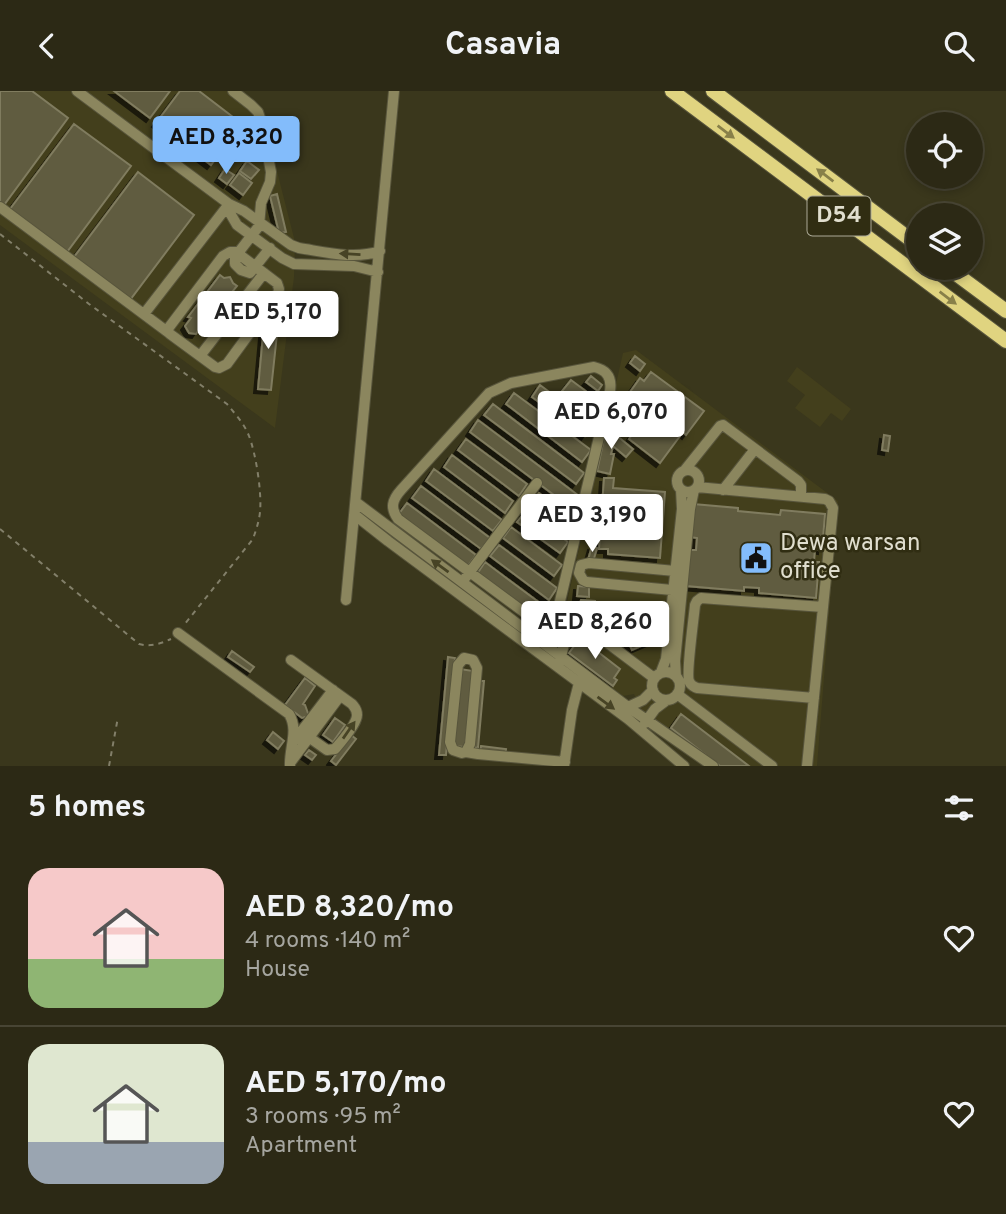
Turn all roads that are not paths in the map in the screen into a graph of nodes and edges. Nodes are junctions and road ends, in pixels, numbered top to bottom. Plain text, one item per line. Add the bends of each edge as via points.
1 (77, 91) edge
2 (233, 91) edge
3 (394, 91) edge
4 (672, 91) edge
5 (713, 91) edge
6 (229, 204) junction
7 (0, 207) edge
8 (259, 222) junction
9 (251, 235) junction
10 (906, 236) edge
11 (270, 248) junction
12 (320, 251) junction
13 (380, 251) junction
14 (238, 253) junction
15 (319, 265) junction
16 (260, 270) junction
17 (378, 272) junction
18 (964, 280) edge
19 (1006, 311) edge
20 (144, 314) junction
21 (169, 333) junction
22 (1006, 341) edge
23 (200, 356) junction
24 (713, 444) dead end
25 (755, 449) junction
26 (688, 471) junction
27 (537, 483) dead end
28 (696, 489) junction
29 (681, 490) junction
30 (723, 490) junction
31 (801, 497) junction
32 (356, 509) junction
33 (660, 570) junction
34 (675, 571) junction
35 (469, 572) junction
36 (459, 586) junction
37 (657, 589) junction
38 (672, 590) junction
39 (346, 600) dead end
40 (823, 607) junction
41 (552, 626) junction
42 (178, 633) road end
43 (677, 640) junction
44 (691, 641) junction
45 (548, 646) junction
46 (561, 656) junction
47 (291, 660) dead end
48 (559, 669) junction
49 (658, 675) junction
50 (676, 676) junction
51 (579, 683) junction
52 (653, 690) junction
53 (337, 693) junction
54 (672, 697) junction
55 (814, 698) junction
56 (628, 707) junction
57 (647, 720) junction
58 (640, 730) junction
59 (310, 738) junction
60 (291, 744) junction
61 (466, 751) junction
62 (565, 764) edge
63 (290, 765) edge
64 (684, 766) edge
65 (713, 766) edge
66 (772, 766) edge
67 (807, 766) edge

1 - 6 street
2 - 8 street via 255,108 271,171
3 - 13 street
4 -> 22 main road, D54
10 -> 5 main road, D54
6 - 8 street
6 - 9 street via 234,221
6 - 20 street
7 - 20 street
8 - 9 street
8 - 12 street via 295,247
9 - 11 street
9 - 14 street
11 - 15 street via 294,264
11 - 16 street
13 -> 12 street via 358,255
12 - 15 street
13 - 17 street
14 - 16 street
14 - 21 street via 223,256 169,326
15 - 17 street
16 - 23 street
16 - 23 street via 278,285 279,292 227,364 217,367
17 - 32 street
18 - 19 main road
20 - 21 street
21 - 23 street
24 - 26 street
25 - 26 street via 721,425
25 - 30 street
25 - 31 street via 800,483
26 - 28 street via 699,480
26 - 29 street via 679,475
27 - 35 street
28 - 29 street
28 - 30 street
28 - 43 street
29 - 34 street
30 - 31 street
31 - 40 street via 825,499 833,508
32 - 36 street
32 - 39 street
33 - 34 street
33 - 37 street via 662,582
33 - 37 street via 589,563 582,565 579,573 587,582
34 - 38 street
35 - 36 street
35 - 41 street via 541,626
35 - 41 street via 398,519 393,508 396,496 496,388 600,369 610,378 610,391
36 - 45 street
36 - 48 street
37 - 38 street
38 - 49 street via 666,659
40 - 44 street via 701,598 695,605
40 - 55 street
41 - 45 street
42 - 60 street via 289,714 295,726
43 - 44 street
43 - 50 street
44 - 55 street via 688,679 693,686
45 - 46 street
46 - 48 street
46 - 49 street via 568,627 576,622
46 - 56 street
47 - 53 street
48 - 51 street
49 - 50 street via 669,672
49 - 52 street
50 - 54 street via 680,685
51 -> 58 street
51 - 62 street
52 - 54 street via 658,697
52 - 56 street
53 - 59 street
59 -> 53 street via 331,750 354,724 355,708
53 - 60 street
54 - 57 street
54 - 66 street
55 - 67 street
56 - 57 street
57 - 58 street
57 - 65 street
58 - 64 street
59 - 63 street
60 - 63 street
61 - 61 street via 477,669 469,658 458,666 450,742 457,753
61 - 62 street

